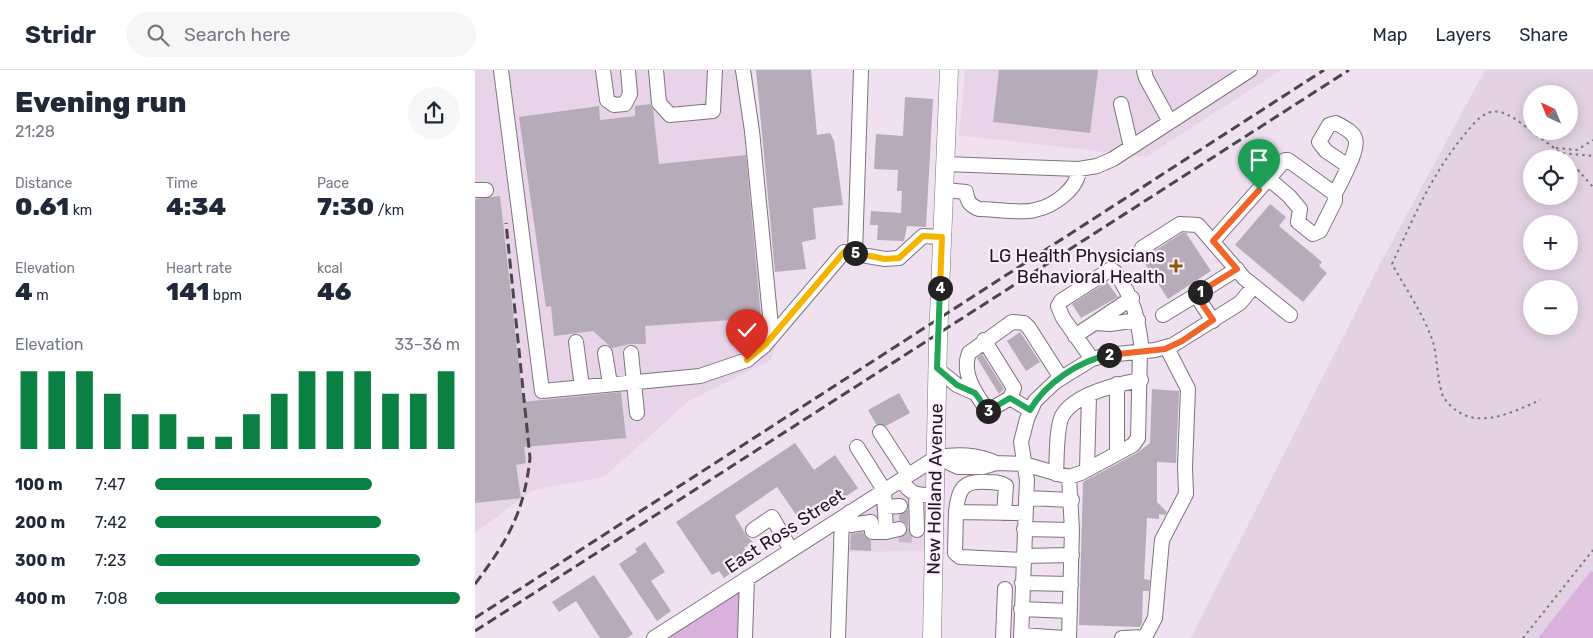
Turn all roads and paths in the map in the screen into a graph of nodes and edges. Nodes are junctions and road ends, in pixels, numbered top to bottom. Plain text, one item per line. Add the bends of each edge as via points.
1 (501, 70) edge
2 (603, 70) edge
3 (628, 70) edge
4 (656, 70) edge
5 (715, 70) edge
6 (743, 70) edge
7 (861, 70) edge
8 (949, 70) edge
9 (1144, 70) edge
10 (1249, 70) edge
11 (1121, 104) dead end
12 (1170, 122) junction
13 (1523, 125) edge
14 (1543, 140) edge
15 (1593, 140) edge
16 (1131, 147) junction
17 (1553, 148) junction
18 (1556, 150) edge
19 (1578, 155) edge
20 (1593, 156) edge
21 (945, 164) junction
22 (1348, 166) dead end
23 (1079, 169) junction
24 (1578, 171) edge
25 (1269, 179) junction
26 (1593, 187) edge
27 (944, 190) junction
28 (1335, 194) junction
29 (942, 237) junction
30 (1213, 241) junction
31 (1142, 248) dead end
32 (855, 253) junction
33 (1237, 269) junction
34 (1254, 286) junction
35 (1196, 295) junction
36 (1131, 298) junction
37 (1163, 315) dead end
38 (1290, 315) dead end
39 (1138, 320) junction
40 (1213, 320) junction
41 (1095, 323) junction
42 (772, 336) junction
43 (1075, 336) junction
44 (984, 340) junction
45 (576, 342) dead end
46 (1167, 348) junction
47 (1141, 351) junction
48 (605, 353) dead end
49 (631, 353) dead end
50 (1091, 360) junction
51 (937, 368) junction
52 (1061, 378) junction
53 (1141, 380) junction
54 (633, 382) junction
55 (610, 384) junction
56 (1117, 384) junction
57 (582, 387) junction
58 (975, 393) junction
59 (1089, 395) junction
60 (1010, 398) junction
61 (1540, 400) dead end
62 (1030, 410) junction
63 (637, 412) dead end
64 (880, 432) dead end
65 (857, 447) dead end
66 (1117, 453) junction
67 (937, 457) junction
68 (1024, 464) junction
69 (1087, 470) junction
70 (1062, 475) junction
71 (909, 494) junction
72 (936, 495) junction
73 (1026, 498) junction
74 (885, 499) junction
75 (1072, 500) junction
76 (955, 512) junction
77 (1004, 513) junction
78 (1025, 513) junction
79 (846, 515) junction
80 (1024, 529) junction
81 (753, 530) dead end
82 (1073, 530) junction
83 (910, 531) junction
84 (791, 550) junction
85 (1593, 550) edge
86 (1072, 555) junction
87 (1023, 558) junction
88 (747, 578) junction
89 (1022, 583) junction
90 (1071, 584) junction
91 (1005, 589) dead end
92 (1021, 609) junction
93 (1070, 611) junction
94 (1021, 636) edge
95 (654, 638) edge
96 (745, 638) edge
97 (838, 638) edge
98 (931, 638) edge
99 (1003, 638) edge
100 (1067, 638) edge
101 (1122, 638) edge
102 (1139, 638) edge
103 (1523, 638) edge

1 - 57 street via 542,390
2 - 3 street via 607,100 614,105 625,104 630,94
4 - 5 street via 659,103 670,115 713,111
6 - 42 street
7 - 32 street
8 - 21 main road, New Holland Avenue
9 - 12 street via 1145,78
10 - 12 street
11 - 16 street
12 - 16 street
13 - 61 path via 1500,112 1492,112 1476,121 1437,170 1392,264 1433,342 1443,397 1463,415 1478,419 1507,415
14 - 17 path
15 - 17 path via 1577,150
16 - 23 street via 1106,163
17 - 18 path
19 - 20 path
21 - 23 street
21 - 27 main road, New Holland Avenue
22 - 28 street
23 - 27 street via 1079,177 1067,193 1034,210 979,209 967,200 966,192
24 - 26 path
25 - 28 street via 1285,160 1291,160
25 - 28 street via 1300,209 1298,222 1313,234 1320,231 1335,201
25 - 30 street
27 - 29 main road, New Holland Avenue
29 - 32 street via 923,236 899,258 885,259
29 - 51 main road, New Holland Avenue
30 - 31 street via 1198,225 1180,224
30 - 33 street
32 - 42 street via 844,252
33 - 34 street
33 - 35 street
34 - 38 street
34 - 40 street via 1240,303
35 - 37 street
35 - 40 street
36 - 39 street
36 - 41 street
36 - 43 street via 1111,270 1061,301 1058,306
39 - 41 street
39 - 47 street
40 - 46 street
41 - 43 street
42 - 54 street via 747,360 700,376
43 - 50 street
44 - 52 street via 1012,322 1024,323
44 - 58 street via 966,360
44 - 60 street via 1014,388
45 - 57 street
46 - 47 street
46 - 102 street via 1188,389 1186,494 1162,540 1155,618 1145,637
47 - 50 street
47 - 53 street
48 - 55 street
49 - 54 street
50 - 52 street
51 - 58 street via 957,385
51 - 67 main road, New Holland Avenue
52 - 62 street via 1041,394
53 - 56 street
53 - 66 street via 1138,438
54 - 55 street
54 - 63 street
55 - 57 street
56 - 59 street
56 - 66 street
58 - 60 street via 988,411
59 - 69 street
59 - 70 street via 1062,416
60 - 62 street
62 - 68 street via 1021,442
64 - 71 street
65 - 74 street
66 - 69 street
67 - 68 street via 958,467
67 - 71 street, East Ross Street
67 - 72 main road, New Holland Avenue
68 - 70 street
68 - 73 street
69 - 70 street
70 - 75 street
71 - 72 street
71 - 74 street, East Ross Street
71 - 74 street
71 - 83 street
72 - 83 main road, New Holland Avenue
73 - 75 street
73 - 78 street
74 - 79 street, East Ross Street
74 - 83 street
75 - 82 street
76 - 77 street
76 - 77 street via 957,496 973,481 1006,486
76 - 87 street via 955,553 960,556
77 - 78 street
78 - 80 street
79 - 83 street via 851,525 871,522 872,532
79 - 84 street, East Ross Street
79 - 97 street
80 - 82 street
80 - 87 street
81 - 84 street via 772,517
82 - 86 street
83 - 98 main road, New Holland Avenue
84 - 88 street, East Ross Street
85 - 103 path
86 - 87 street
86 - 90 street
87 - 89 street
88 - 95 street, East Ross Street
88 - 96 street
89 - 90 street
89 - 92 street
90 - 93 street
91 - 99 street
92 - 93 street
92 - 94 street
93 - 100 street
94 - 100 street
101 - 102 street

